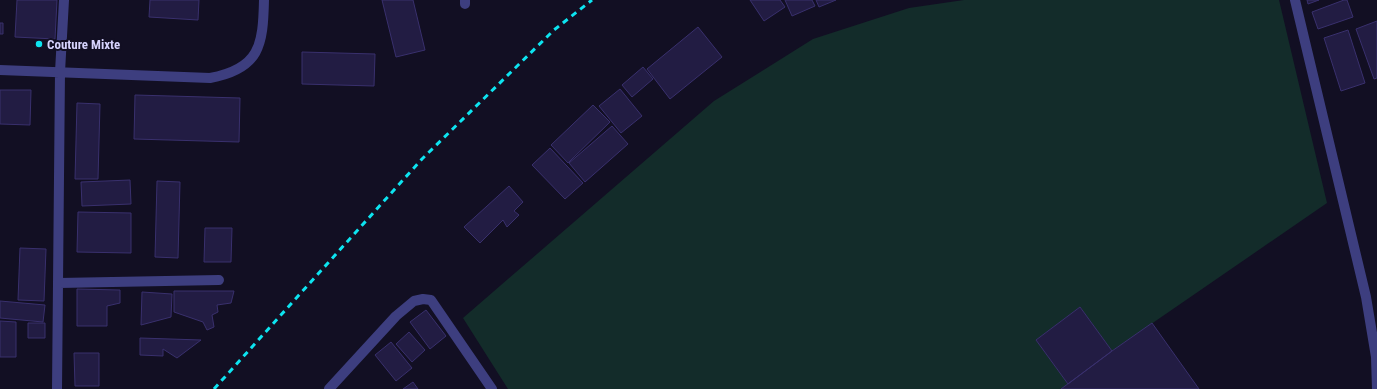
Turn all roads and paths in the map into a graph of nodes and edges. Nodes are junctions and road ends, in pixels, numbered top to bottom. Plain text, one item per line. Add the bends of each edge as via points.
1 (64, 0) edge
2 (264, 0) edge
3 (1295, 0) edge
4 (0, 70) edge
5 (60, 72) junction
6 (219, 280) dead end
7 (59, 283) junction
8 (57, 389) edge
9 (329, 389) edge
10 (492, 389) edge
11 (1377, 389) edge

1 - 5 street
2 - 5 street via 263,33 256,51 244,67 228,75 210,78
3 - 11 street via 1366,297 1376,357
4 - 5 street
5 - 7 street
6 - 7 street
7 - 8 street
9 - 10 street via 396,316 414,301 423,299 431,300

